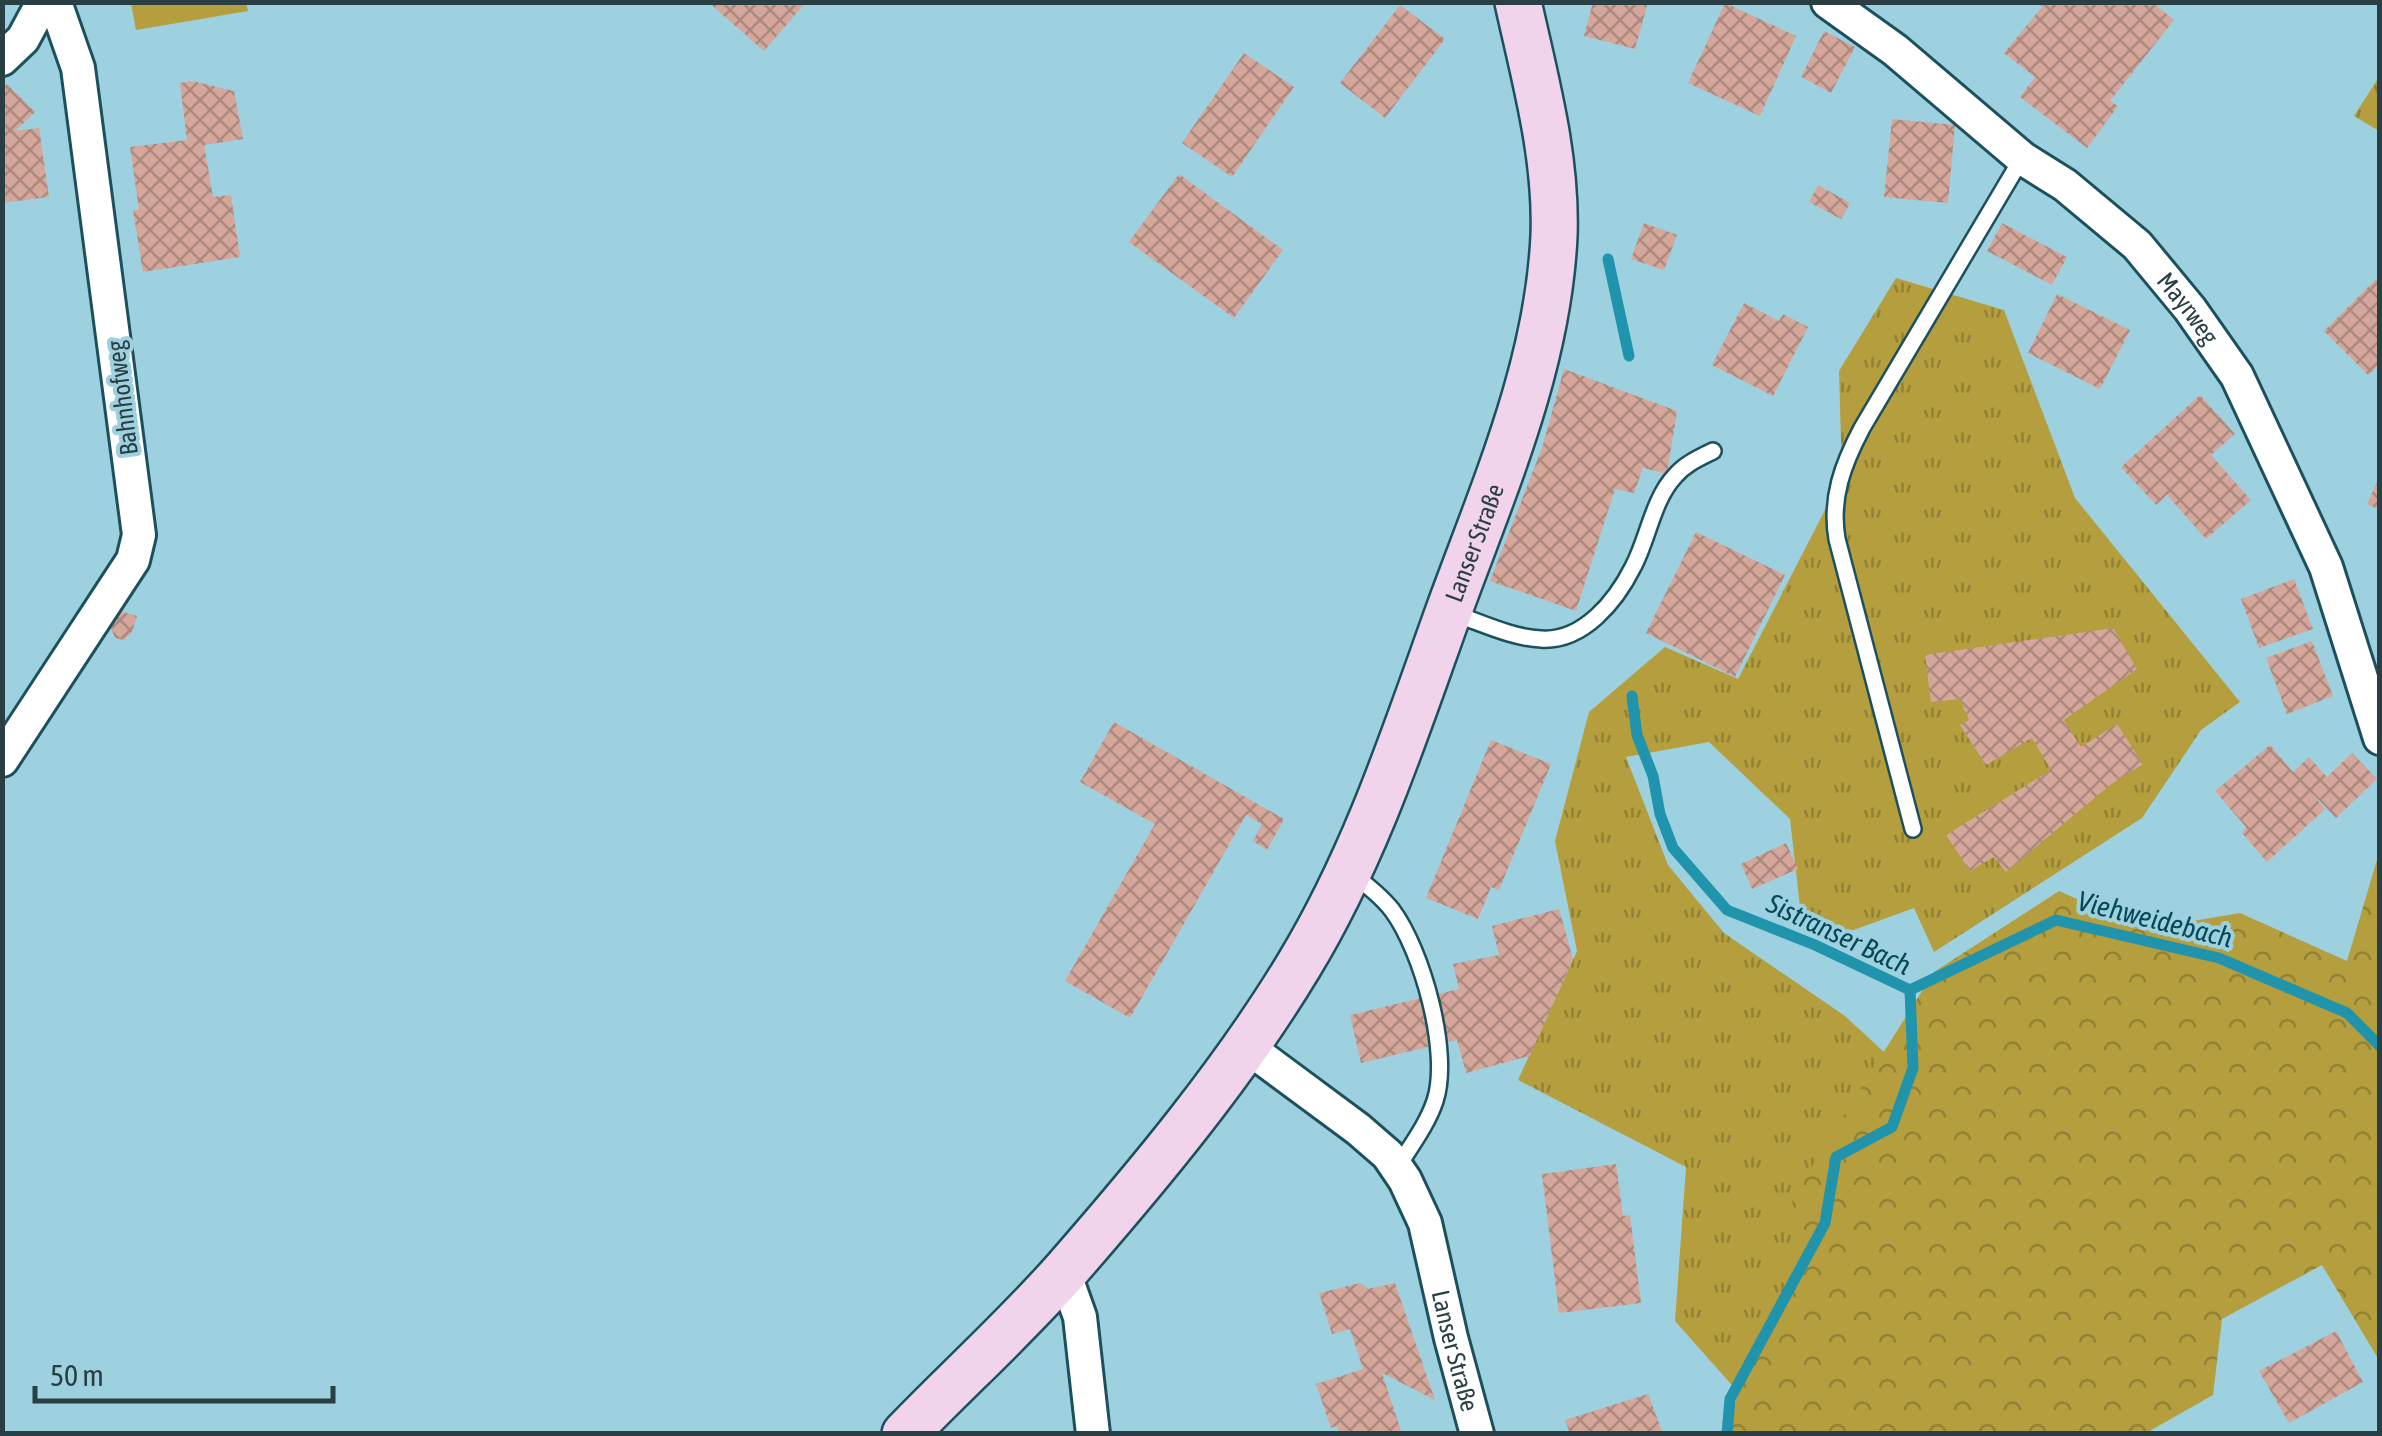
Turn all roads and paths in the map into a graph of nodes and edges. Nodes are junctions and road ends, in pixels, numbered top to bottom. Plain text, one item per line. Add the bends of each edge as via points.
1 (43, 2) edge
2 (55, 2) edge
3 (1518, 2) edge
4 (1840, 6) edge
5 (2, 59) edge
6 (2022, 158) junction
7 (1713, 451) dead end
8 (1448, 612) junction
9 (2380, 738) edge
10 (2, 760) edge
11 (1913, 829) dead end
12 (1348, 871) junction
13 (1246, 1046) junction
14 (1397, 1168) junction
15 (1064, 1272) junction
16 (905, 1434) edge
17 (1093, 1434) edge
18 (1477, 1434) edge

1 - 5 street via 24,40
2 - 10 street, Bahnhofweg via 78,68 139,535 133,560
3 - 8 main road, Lanser Straße via 1552,170 1547,308 1526,398
4 - 6 street, Mayrweg
6 - 9 street, Mayrweg via 2137,245 2237,376 2326,566
6 - 11 lane via 1862,428 1835,498 1837,539
7 - 8 lane via 1673,477 1633,568 1586,627 1544,640
8 - 12 main road, Lanser Straße
12 - 13 main road, Lanser Straße via 1299,965
12 - 14 lane via 1374,890 1405,933 1438,1044 1435,1100
13 - 14 street, Lanser Straße via 1358,1129
13 - 15 main road, Lanser Straße
14 - 18 street, Lanser Straße via 1425,1223
15 - 16 main road, Lanser Straße
15 - 17 street via 1080,1317

